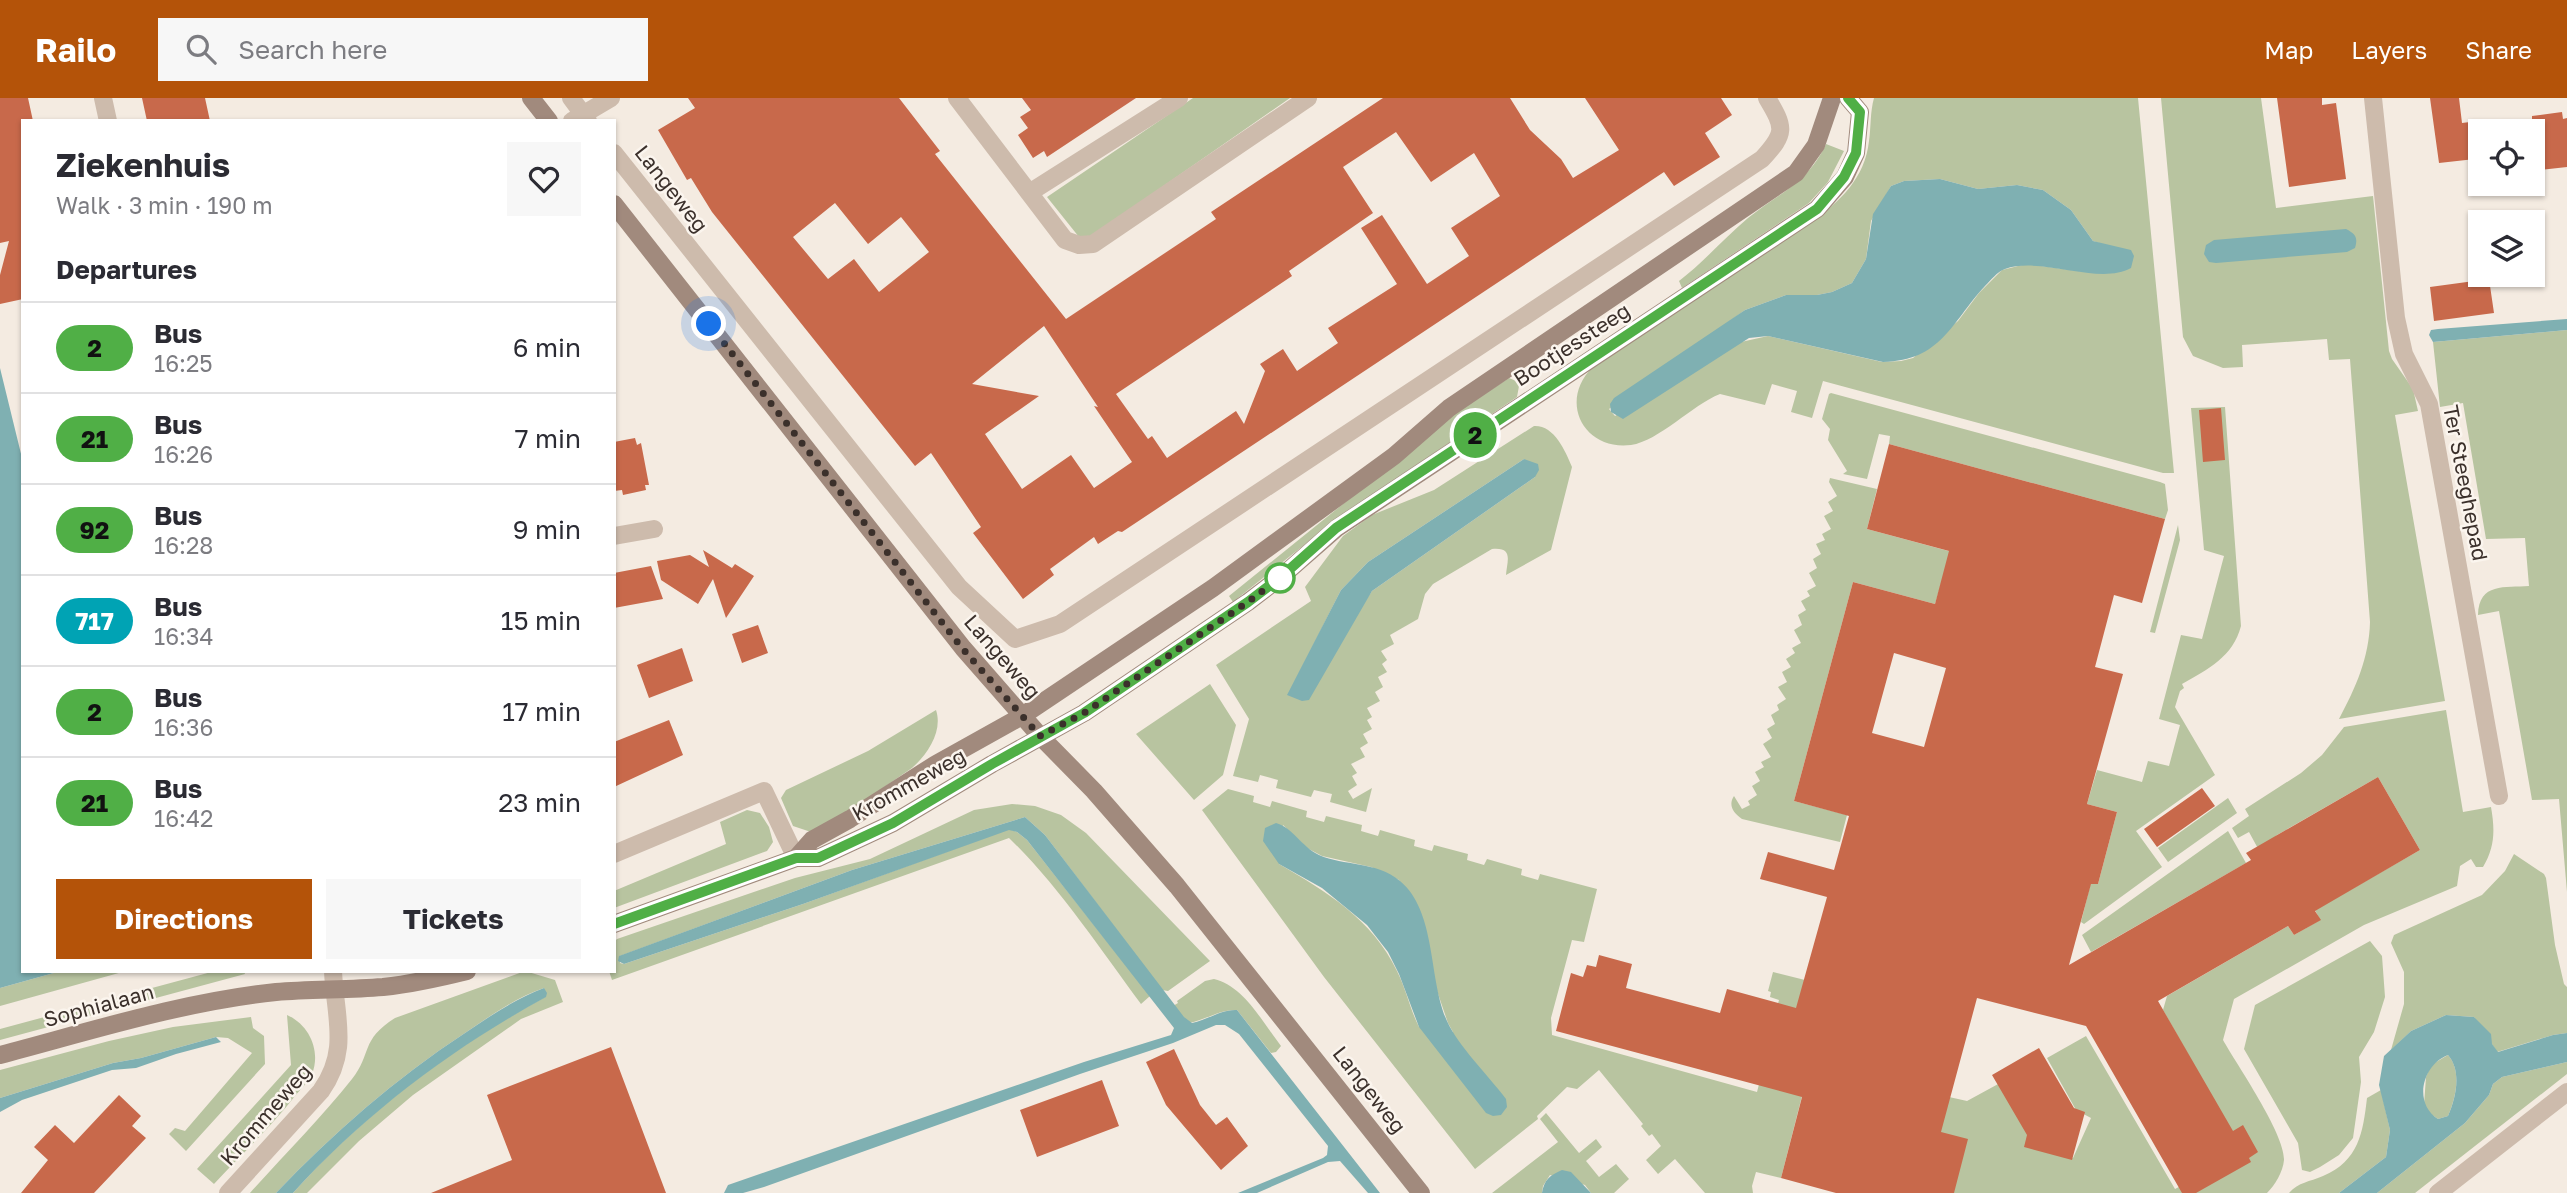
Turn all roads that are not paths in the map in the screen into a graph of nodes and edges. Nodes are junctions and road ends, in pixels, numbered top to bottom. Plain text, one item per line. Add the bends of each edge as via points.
1 (103, 98) edge
2 (531, 98) edge
3 (571, 98) edge
4 (611, 98) edge
5 (957, 98) edge
6 (1179, 98) edge
7 (1308, 98) edge
8 (1767, 98) edge
9 (1832, 98) edge
10 (1848, 98) edge
11 (2373, 98) edge
12 (108, 119) edge
13 (547, 119) edge
14 (581, 119) edge
15 (616, 156) edge
16 (1029, 193) junction
17 (616, 207) edge
18 (654, 529) dead end
19 (616, 536) edge
20 (1022, 716) junction
21 (1040, 736) junction
22 (2499, 796) dead end
23 (616, 853) edge
24 (796, 858) junction
25 (616, 923) edge
26 (333, 973) edge
27 (460, 973) edge
28 (334, 990) junction
29 (0, 1055) edge
30 (2567, 1092) edge
31 (228, 1193) edge
32 (1421, 1193) edge
33 (2438, 1193) edge

1 - 12 street
2 - 13 main road
3 - 14 street
4 - 14 street
5 - 16 street
6 - 16 street
7 - 16 street via 1093,244 1065,240
8 - 15 street, Langeweg via 1781,122 1778,142 1762,159 1060,624 1014,639 960,587
9 - 20 main road, Bootjessteeg via 1816,145 1796,173 1449,408 1394,456 1248,564
10 - 21 main road, Bootjessteeg via 1860,112 1856,153 1844,177 1817,209 1336,528 1248,602 1084,713
11 - 22 street, Ter Steeghepad via 2396,318 2404,355 2428,404
17 - 20 main road, Langeweg via 962,648
18 - 19 street
20 - 21 main road, Langeweg
20 - 24 main road, Krommeweg via 812,840
21 - 24 main road, Krommeweg via 893,823 818,858
21 - 32 main road, Langeweg via 1177,886
23 - 24 street via 764,791
24 - 25 main road, Krommeweg
26 - 28 street, Krommeweg
27 - 28 main road via 430,981
28 - 29 main road, Sophialaan via 223,1000
28 - 31 street, Krommeweg via 340,1015 332,1076
30 - 33 street

